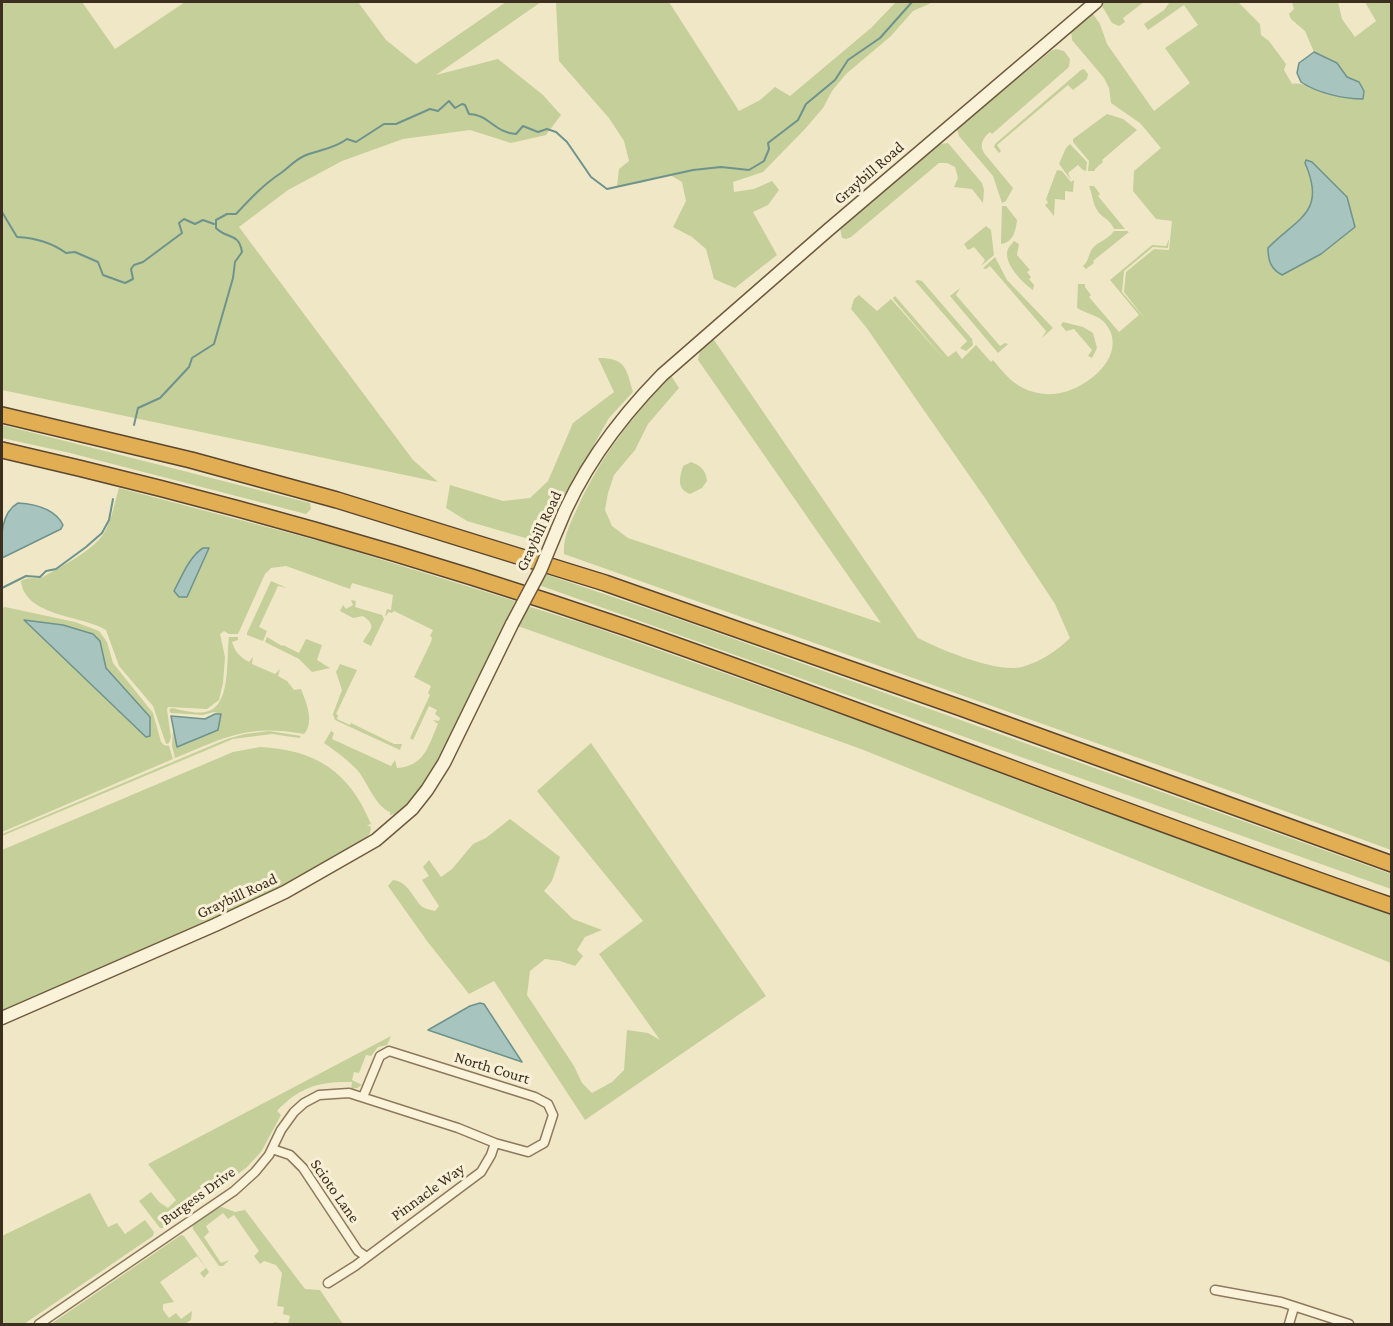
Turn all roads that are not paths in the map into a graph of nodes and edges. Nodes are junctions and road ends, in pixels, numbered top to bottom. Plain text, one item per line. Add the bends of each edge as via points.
1 (1096, 2) edge
2 (2, 415) edge
3 (2, 450) edge
4 (1392, 864) edge
5 (1392, 906) edge
6 (2, 1018) edge
7 (363, 1097) junction
8 (495, 1143) junction
9 (272, 1149) junction
10 (367, 1257) junction
11 (328, 1283) dead end
12 (1215, 1290) dead end
13 (1294, 1307) junction
14 (39, 1324) edge
15 (1289, 1324) edge
16 (1349, 1324) edge

1 - 6 street, Graybill Road, bridge via 826,231 637,400 585,474 444,764 412,809 376,840 275,897
2 - 4 highway via 326,497 585,577
3 - 5 highway via 280,520 513,590 838,703
7 - 8 street, Burgess Drive
7 - 8 street, North Court via 380,1056 389,1051 548,1104 553,1115 544,1143 528,1152
7 - 9 street, Burgess Drive via 341,1092 319,1095 304,1103 281,1130
8 - 10 street, Pinnacle Way via 481,1172
9 - 10 street, Scioto Lane via 290,1155 303,1168 358,1251
9 - 14 street, Burgess Drive via 234,1191
10 - 11 street, Pinnacle Way
12 - 13 street
13 - 15 street
13 - 16 street

